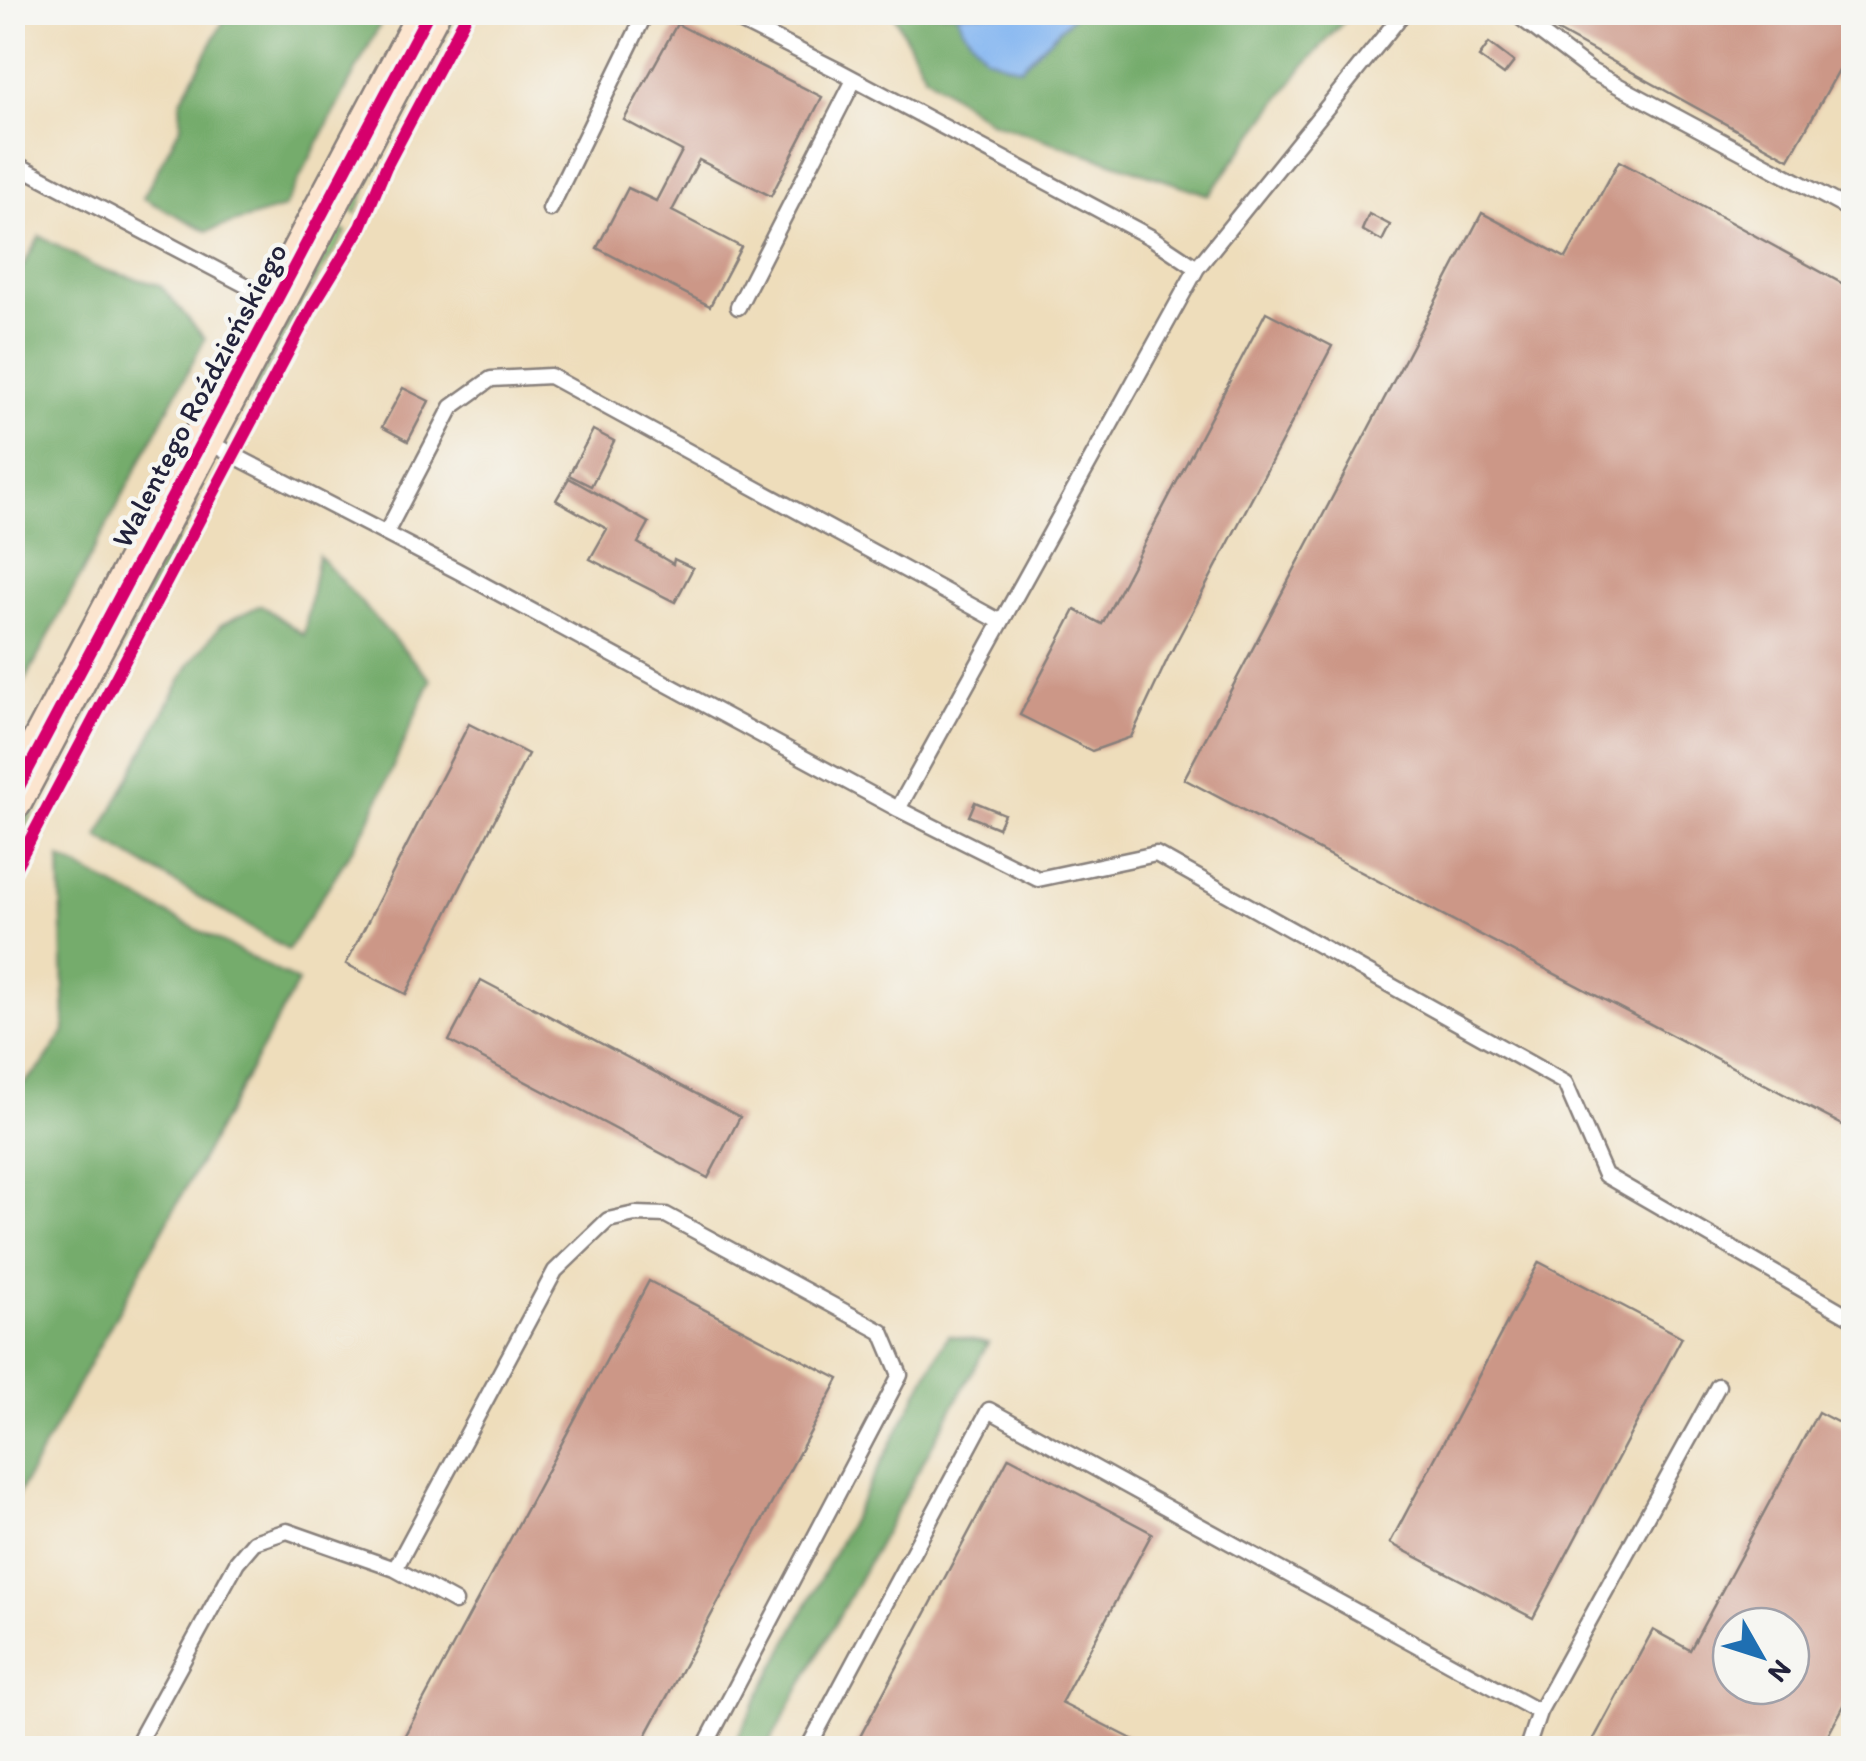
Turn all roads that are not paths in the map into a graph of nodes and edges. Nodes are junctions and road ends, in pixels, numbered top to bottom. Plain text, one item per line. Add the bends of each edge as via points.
1 (429, 12) edge
2 (646, 12) edge
3 (722, 12) edge
4 (1404, 12) edge
5 (1514, 12) edge
6 (854, 80) junction
7 (12, 162) edge
8 (550, 209) dead end
9 (1854, 212) edge
10 (1197, 268) junction
11 (277, 301) junction
12 (738, 307) dead end
13 (203, 440) junction
14 (386, 533) junction
15 (1001, 622) junction
16 (12, 800) edge
17 (898, 808) junction
18 (1854, 1319) edge
19 (1718, 1386) dead end
20 (395, 1569) junction
21 (455, 1602) dead end
22 (1539, 1712) junction
23 (135, 1748) edge
24 (704, 1748) edge
25 (808, 1748) edge
26 (1527, 1748) edge

1 - 11 street, Walentego Roździeńskiego
2 - 8 lane
3 - 6 lane
4 - 10 lane
5 - 9 lane via 1591,71
6 - 10 lane
6 - 12 lane
7 - 11 lane
10 - 15 lane
11 - 13 street, Walentego Roździeńskiego
13 - 14 lane
13 - 16 street, Walentego Roździeńskiego
14 - 15 lane via 452,407 490,378 550,376
14 - 17 lane
15 - 17 lane
17 - 18 lane via 1038,879 1156,854 1565,1084 1605,1175
19 - 22 lane
20 - 21 lane
20 - 23 lane via 287,1531 254,1542
20 - 24 lane via 554,1271 608,1220 666,1215 882,1332 900,1376
22 - 25 lane via 989,1410
22 - 26 lane

